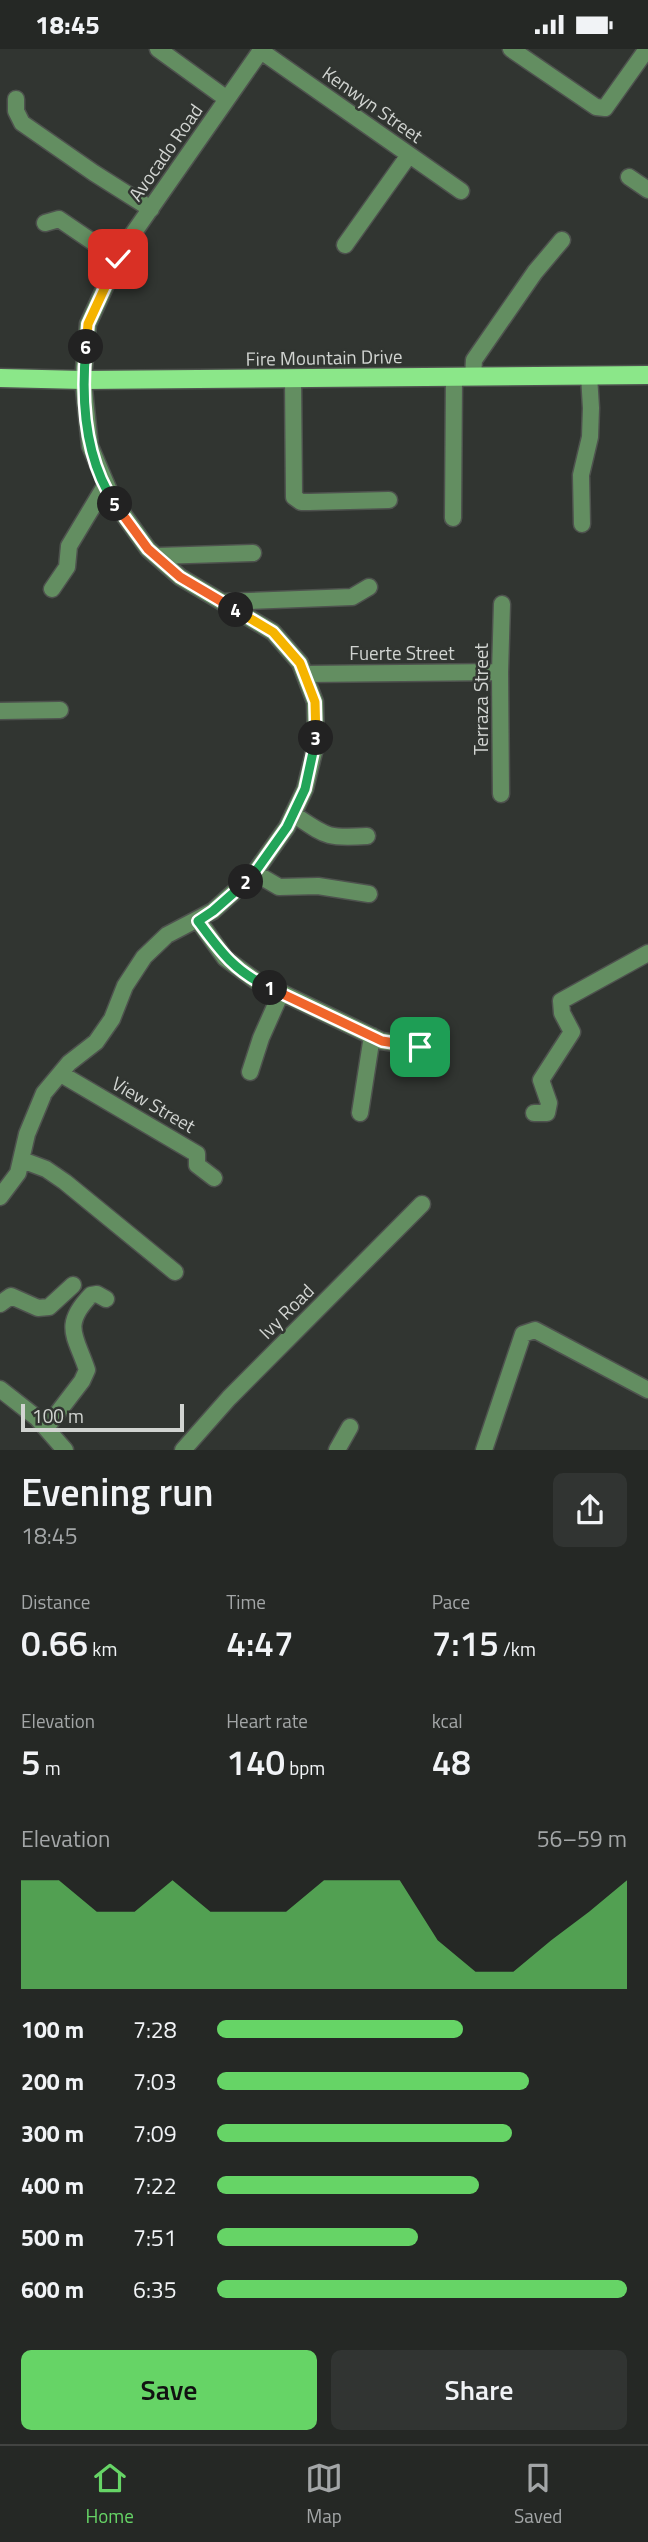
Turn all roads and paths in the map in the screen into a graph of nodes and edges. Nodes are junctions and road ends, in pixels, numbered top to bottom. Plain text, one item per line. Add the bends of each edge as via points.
1 (158, 49) edge
2 (511, 49) edge
3 (647, 49) edge
4 (262, 50) edge
5 (16, 99) dead end
6 (227, 99) junction
7 (409, 155) junction
8 (629, 177) dead end
9 (648, 190) edge
10 (461, 191) dead end
11 (151, 209) junction
12 (45, 223) dead end
13 (562, 240) dead end
14 (345, 244) dead end
15 (118, 259) junction
16 (648, 375) edge
17 (589, 376) junction
18 (454, 377) junction
19 (473, 377) junction
20 (0, 378) edge
21 (293, 378) junction
22 (83, 380) junction
23 (105, 486) junction
24 (389, 500) dead end
25 (453, 518) dead end
26 (582, 524) dead end
27 (253, 553) dead end
28 (157, 557) junction
29 (369, 587) dead end
30 (52, 589) dead end
31 (223, 602) junction
32 (502, 604) dead end
33 (500, 672) junction
34 (305, 674) junction
35 (60, 710) dead end
36 (0, 711) edge
37 (501, 794) dead end
38 (293, 814) junction
39 (367, 836) dead end
40 (255, 873) junction
41 (369, 894) dead end
42 (198, 921) junction
43 (648, 953) edge
44 (281, 993) junction
45 (372, 1036) junction
46 (438, 1046) dead end
47 (250, 1072) dead end
48 (61, 1074) junction
49 (360, 1113) dead end
50 (534, 1113) dead end
51 (22, 1160) junction
52 (214, 1178) dead end
53 (0, 1197) edge
54 (422, 1204) dead end
55 (176, 1272) dead end
56 (73, 1285) dead end
57 (106, 1299) dead end
58 (0, 1304) edge
59 (0, 1389) edge
60 (648, 1390) edge
61 (350, 1427) dead end
62 (46, 1428) junction
63 (65, 1450) edge
64 (183, 1450) edge
65 (337, 1450) edge
66 (484, 1450) edge

1 - 6 street
2 - 3 street via 596,107 605,108
4 - 6 street, Avocado Road
4 - 7 street, Kenwyn Street
5 - 11 street via 22,123
6 - 11 street, Avocado Road
7 - 10 street, Kenwyn Street
7 - 14 street
8 - 9 street
11 - 15 street, Avocado Road
12 - 15 street via 58,219
13 - 19 street via 474,361
15 - 22 street, Avocado Road via 88,324
16 - 17 main road, Fire Mountain Drive
17 - 19 main road, Fire Mountain Drive
17 - 26 street
18 - 19 main road, Fire Mountain Drive
18 - 21 main road, Fire Mountain Drive
18 - 25 street
20 - 22 main road, Fire Mountain Drive
21 - 22 main road, Fire Mountain Drive
21 - 24 street via 294,497 301,502
22 - 23 street, Avocado Road via 90,446
23 - 28 street, Avocado Road
23 - 30 street via 69,546 67,568
27 - 28 street
28 - 31 street, Avocado Road via 180,577
29 - 31 street via 352,597
31 - 34 street, Avocado Road via 273,632
32 - 33 street, Terraza Street
33 - 34 street, Fuerte Street
33 - 37 street, Terraza Street
34 - 38 street, Avocado Road via 315,702 316,744 305,789
35 - 36 street
38 - 39 street via 323,835
38 - 40 street, Avocado Road
40 - 41 street via 279,887 317,886
40 - 42 street, Avocado Road
42 - 44 street via 225,958
42 - 48 street, Avocado Road via 167,935 144,957 96,1042
43 - 50 street via 561,1002 572,1033 541,1080 549,1103 547,1113
44 - 45 street
44 - 47 street
45 - 46 street via 420,1047
45 - 49 street
48 - 51 street, Avocado Road via 44,1093
48 - 52 street, View Street via 197,1154 197,1165
51 - 53 street, Avocado Road
51 - 55 street via 65,1182
54 - 64 street, Ivy Road
56 - 58 street via 49,1307 38,1308 11,1296
57 - 62 street via 91,1295 74,1317 71,1327 87,1370
59 - 62 street
60 - 66 street via 535,1329 528,1331 523,1334
61 - 65 street
62 - 63 street

